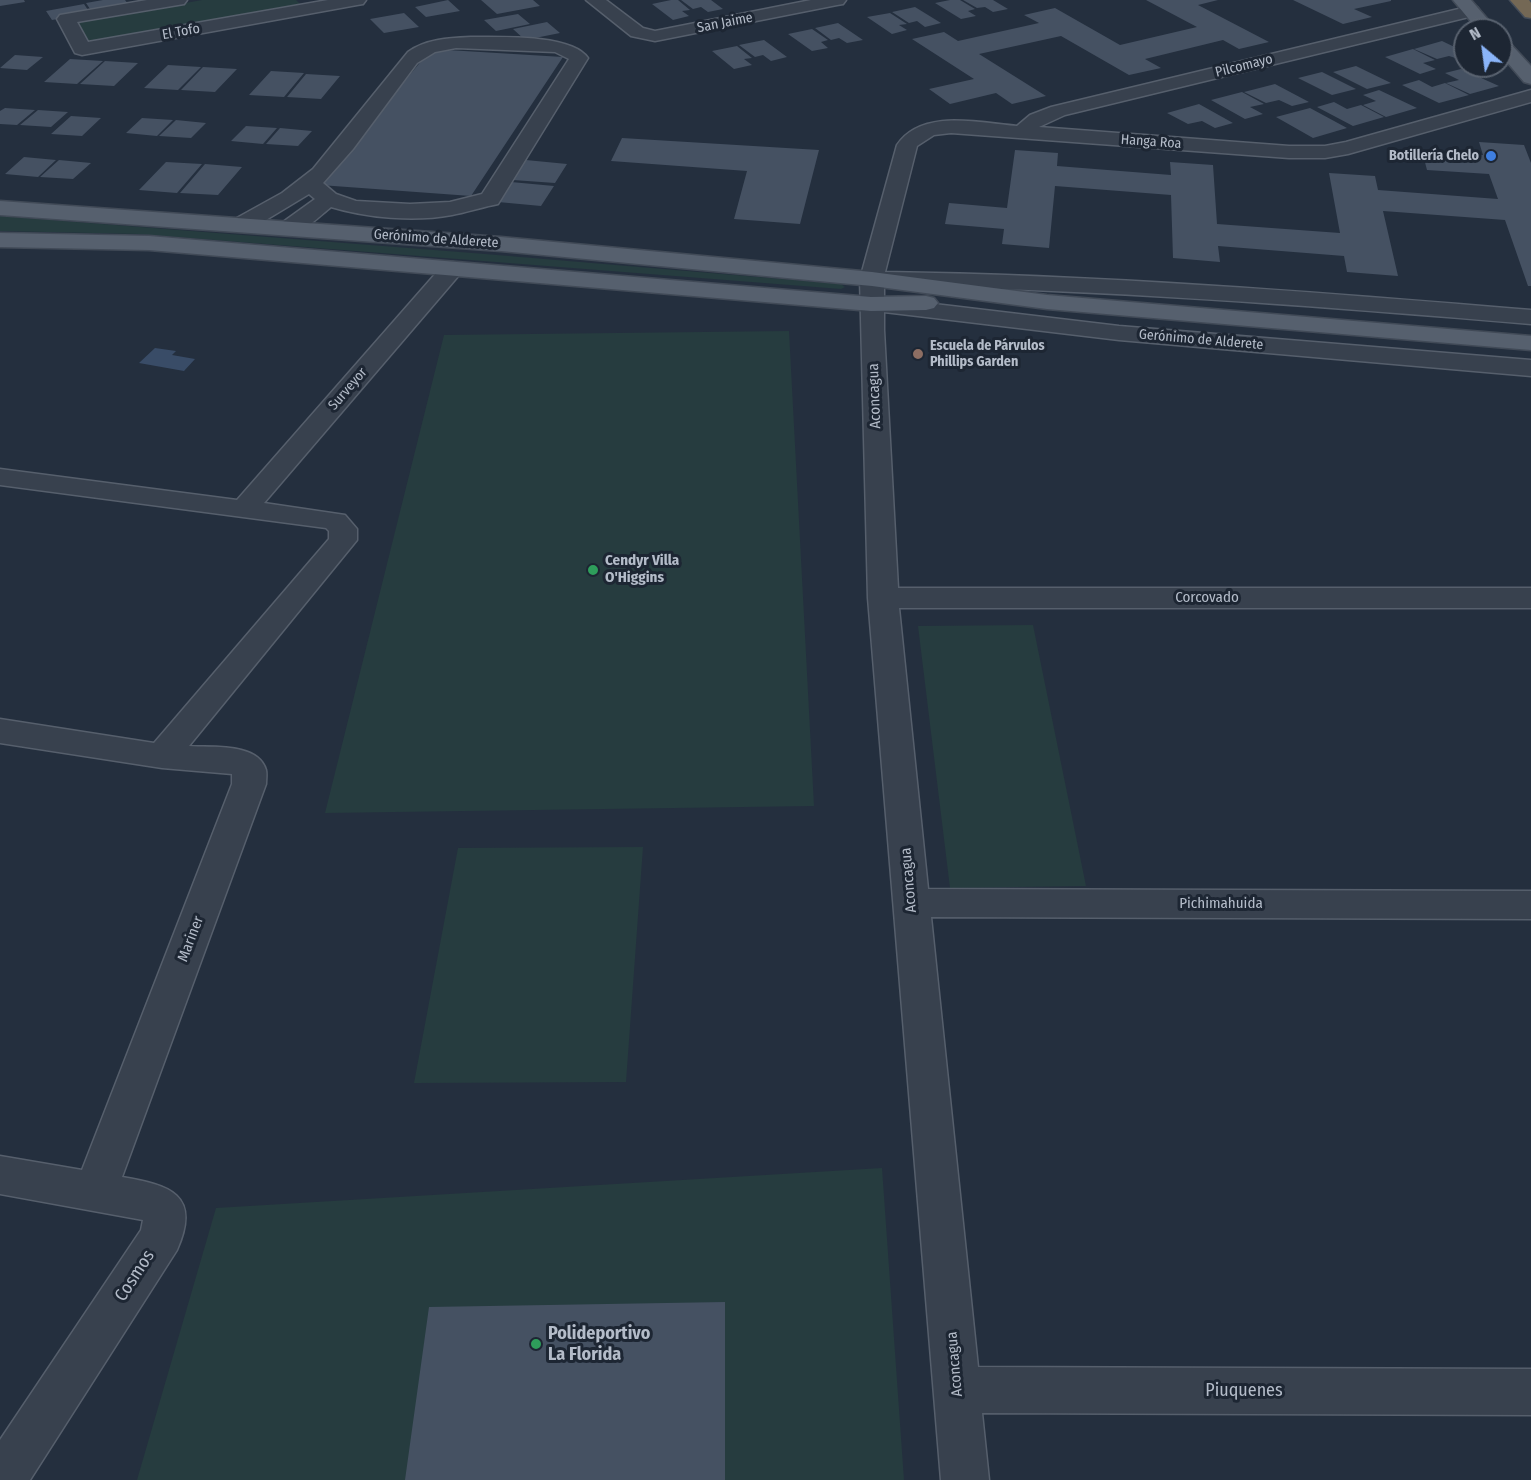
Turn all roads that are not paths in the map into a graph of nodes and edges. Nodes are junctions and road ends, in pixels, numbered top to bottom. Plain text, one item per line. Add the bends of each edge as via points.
1 (178, 0) edge
2 (357, 0) edge
3 (595, 0) edge
4 (837, 0) edge
5 (1433, 0) edge
6 (1519, 0) edge
7 (309, 4) edge
8 (1466, 5) edge
9 (1531, 13) edge
10 (1477, 18) edge
11 (1513, 58) edge
12 (1531, 78) edge
13 (1531, 96) edge
14 (1022, 132) junction
15 (309, 182) junction
16 (328, 199) junction
17 (0, 208) edge
18 (243, 224) junction
19 (291, 228) junction
20 (0, 240) edge
21 (452, 269) junction
22 (872, 291) junction
23 (1531, 317) edge
24 (1531, 343) edge
25 (1531, 368) edge
26 (0, 477) edge
27 (244, 509) junction
28 (883, 598) junction
29 (1531, 598) edge
30 (0, 731) edge
31 (162, 756) junction
32 (911, 903) junction
33 (1531, 905) edge
34 (0, 1175) edge
35 (95, 1192) junction
36 (957, 1390) junction
37 (1531, 1392) edge
38 (2, 1480) edge
39 (965, 1480) edge

1 - 7 street, El Tofo via 66,19 82,50
2 - 7 street
3 - 4 street, San Jaime via 647,36
5 - 8 street
6 - 9 highway
8 - 10 main road
8 - 14 street, Pilcomayo via 1058,111 1037,119
11 - 12 main road
13 - 14 street, Hanga Roa via 1325,152
14 - 22 street, Hanga Roa via 951,127 924,131 910,140
15 - 16 street
15 - 16 street via 328,166 418,53 475,42 558,47 577,55 578,61 490,199 450,209 410,211 354,207
15 - 18 street via 296,194
16 - 19 street
17 - 18 main road, Gerónimo de Alderete
18 - 19 main road, Gerónimo de Alderete
19 - 22 main road, Gerónimo de Alderete via 501,244
20 - 21 main road, Gerónimo de Alderete via 149,243
21 - 22 main road, Gerónimo de Alderete
21 - 27 street, Surveyor
22 - 23 street, Gerónimo de Alderete via 1014,281 1138,286
22 - 24 main road, Gerónimo de Alderete
22 - 25 street, Gerónimo de Alderete via 1119,333
22 - 28 street, Aconcagua
26 - 27 street
27 - 31 street via 335,521 343,529 343,540
28 - 29 street, Corcovado
28 - 32 street, Aconcagua
30 - 31 street, Mariner
31 - 35 street, Mariner via 240,762 249,770 249,784
32 - 33 street, Pichimahuida
32 - 36 street, Aconcagua
34 - 35 street, Cosmos
35 - 38 street, Cosmos via 155,1202 165,1215 162,1236
36 - 37 street, Piuquenes
36 - 39 street, Aconcagua

